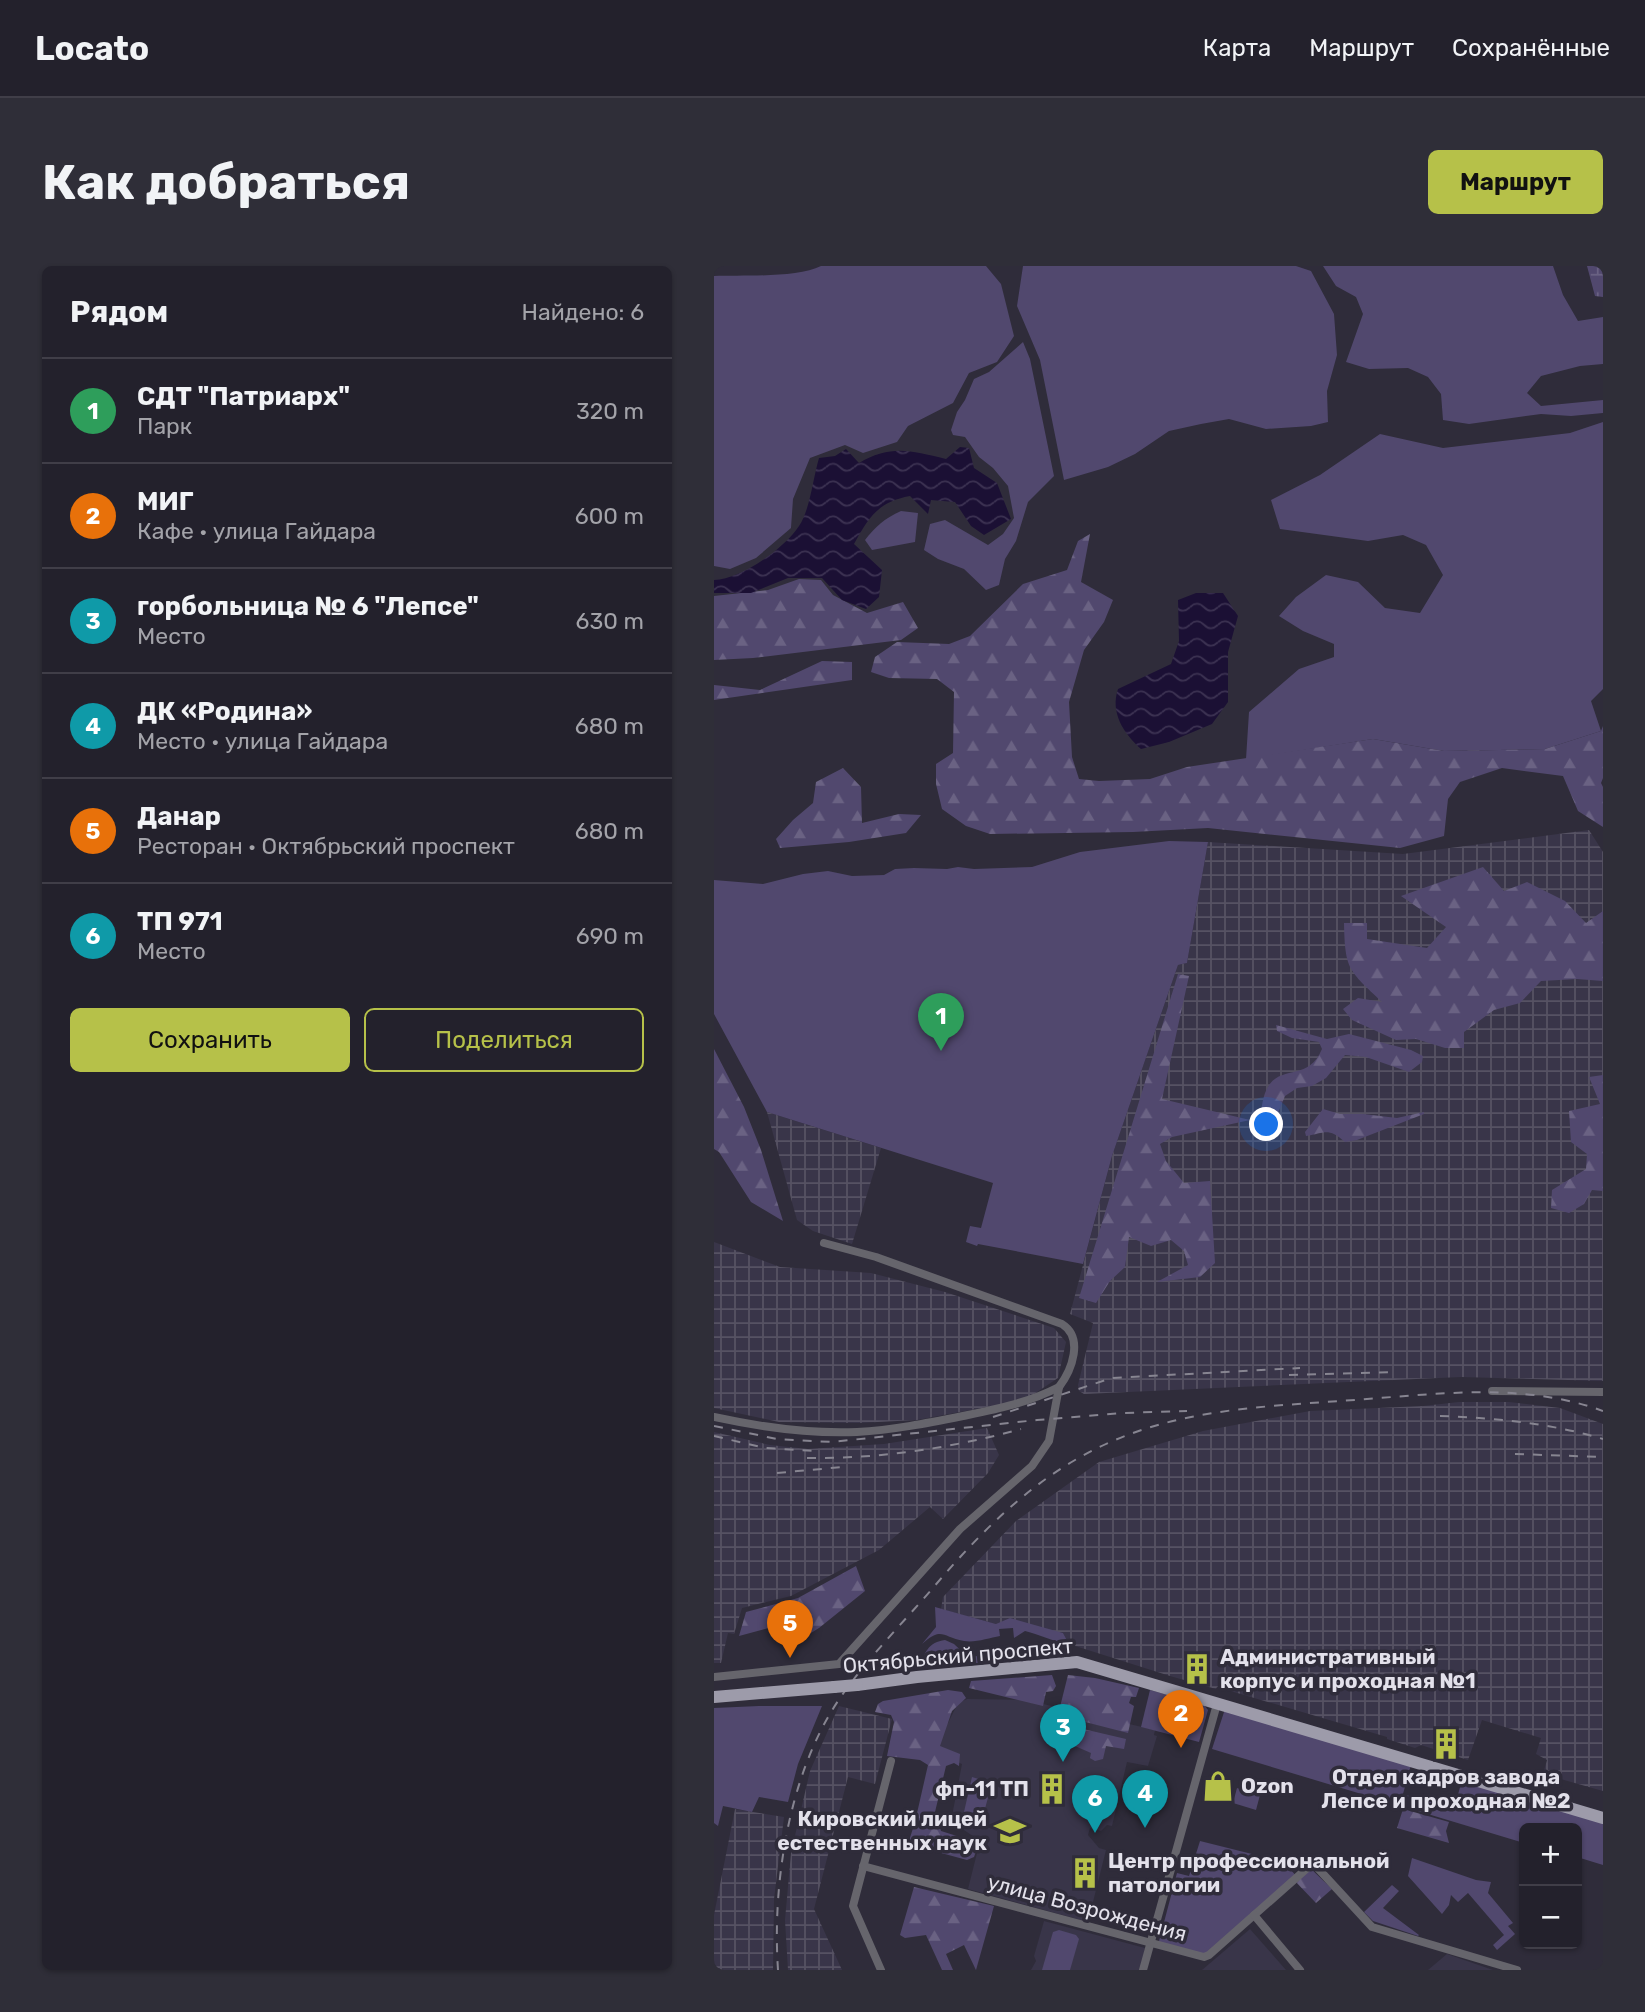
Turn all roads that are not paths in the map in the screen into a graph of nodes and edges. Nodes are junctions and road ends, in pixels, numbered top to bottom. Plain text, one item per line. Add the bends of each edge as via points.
1 (824, 1243) dead end
2 (1059, 1387) junction
3 (1492, 1391) dead end
4 (1603, 1392) edge
5 (714, 1418) edge
6 (714, 1677) edge
7 (714, 1697) edge
8 (1216, 1704) junction
9 (891, 1761) dead end
10 (1603, 1818) edge
11 (863, 1866) junction
12 (1254, 1915) junction
13 (1150, 1943) junction
14 (881, 1970) edge
15 (1143, 1970) edge
16 (1300, 1970) edge
17 (1517, 1970) edge

1 - 2 street via 876,1257 1062,1324 1072,1334 1074,1347
2 - 5 street via 1007,1408 867,1431 803,1430
2 - 6 street via 1049,1441 1032,1466 960,1529 839,1664
3 - 4 street
7 - 8 main road, Октябрьский проспект, bridge via 1077,1662
8 - 10 main road, Октябрьский проспект
8 - 13 street
9 - 11 street
11 - 13 street, улица Возрождения
11 - 14 street via 852,1906
12 - 13 street, улица Возрождения via 1207,1956
12 - 16 street
12 - 17 street, улица Возрождения via 1313,1863 1372,1927
13 - 15 street

